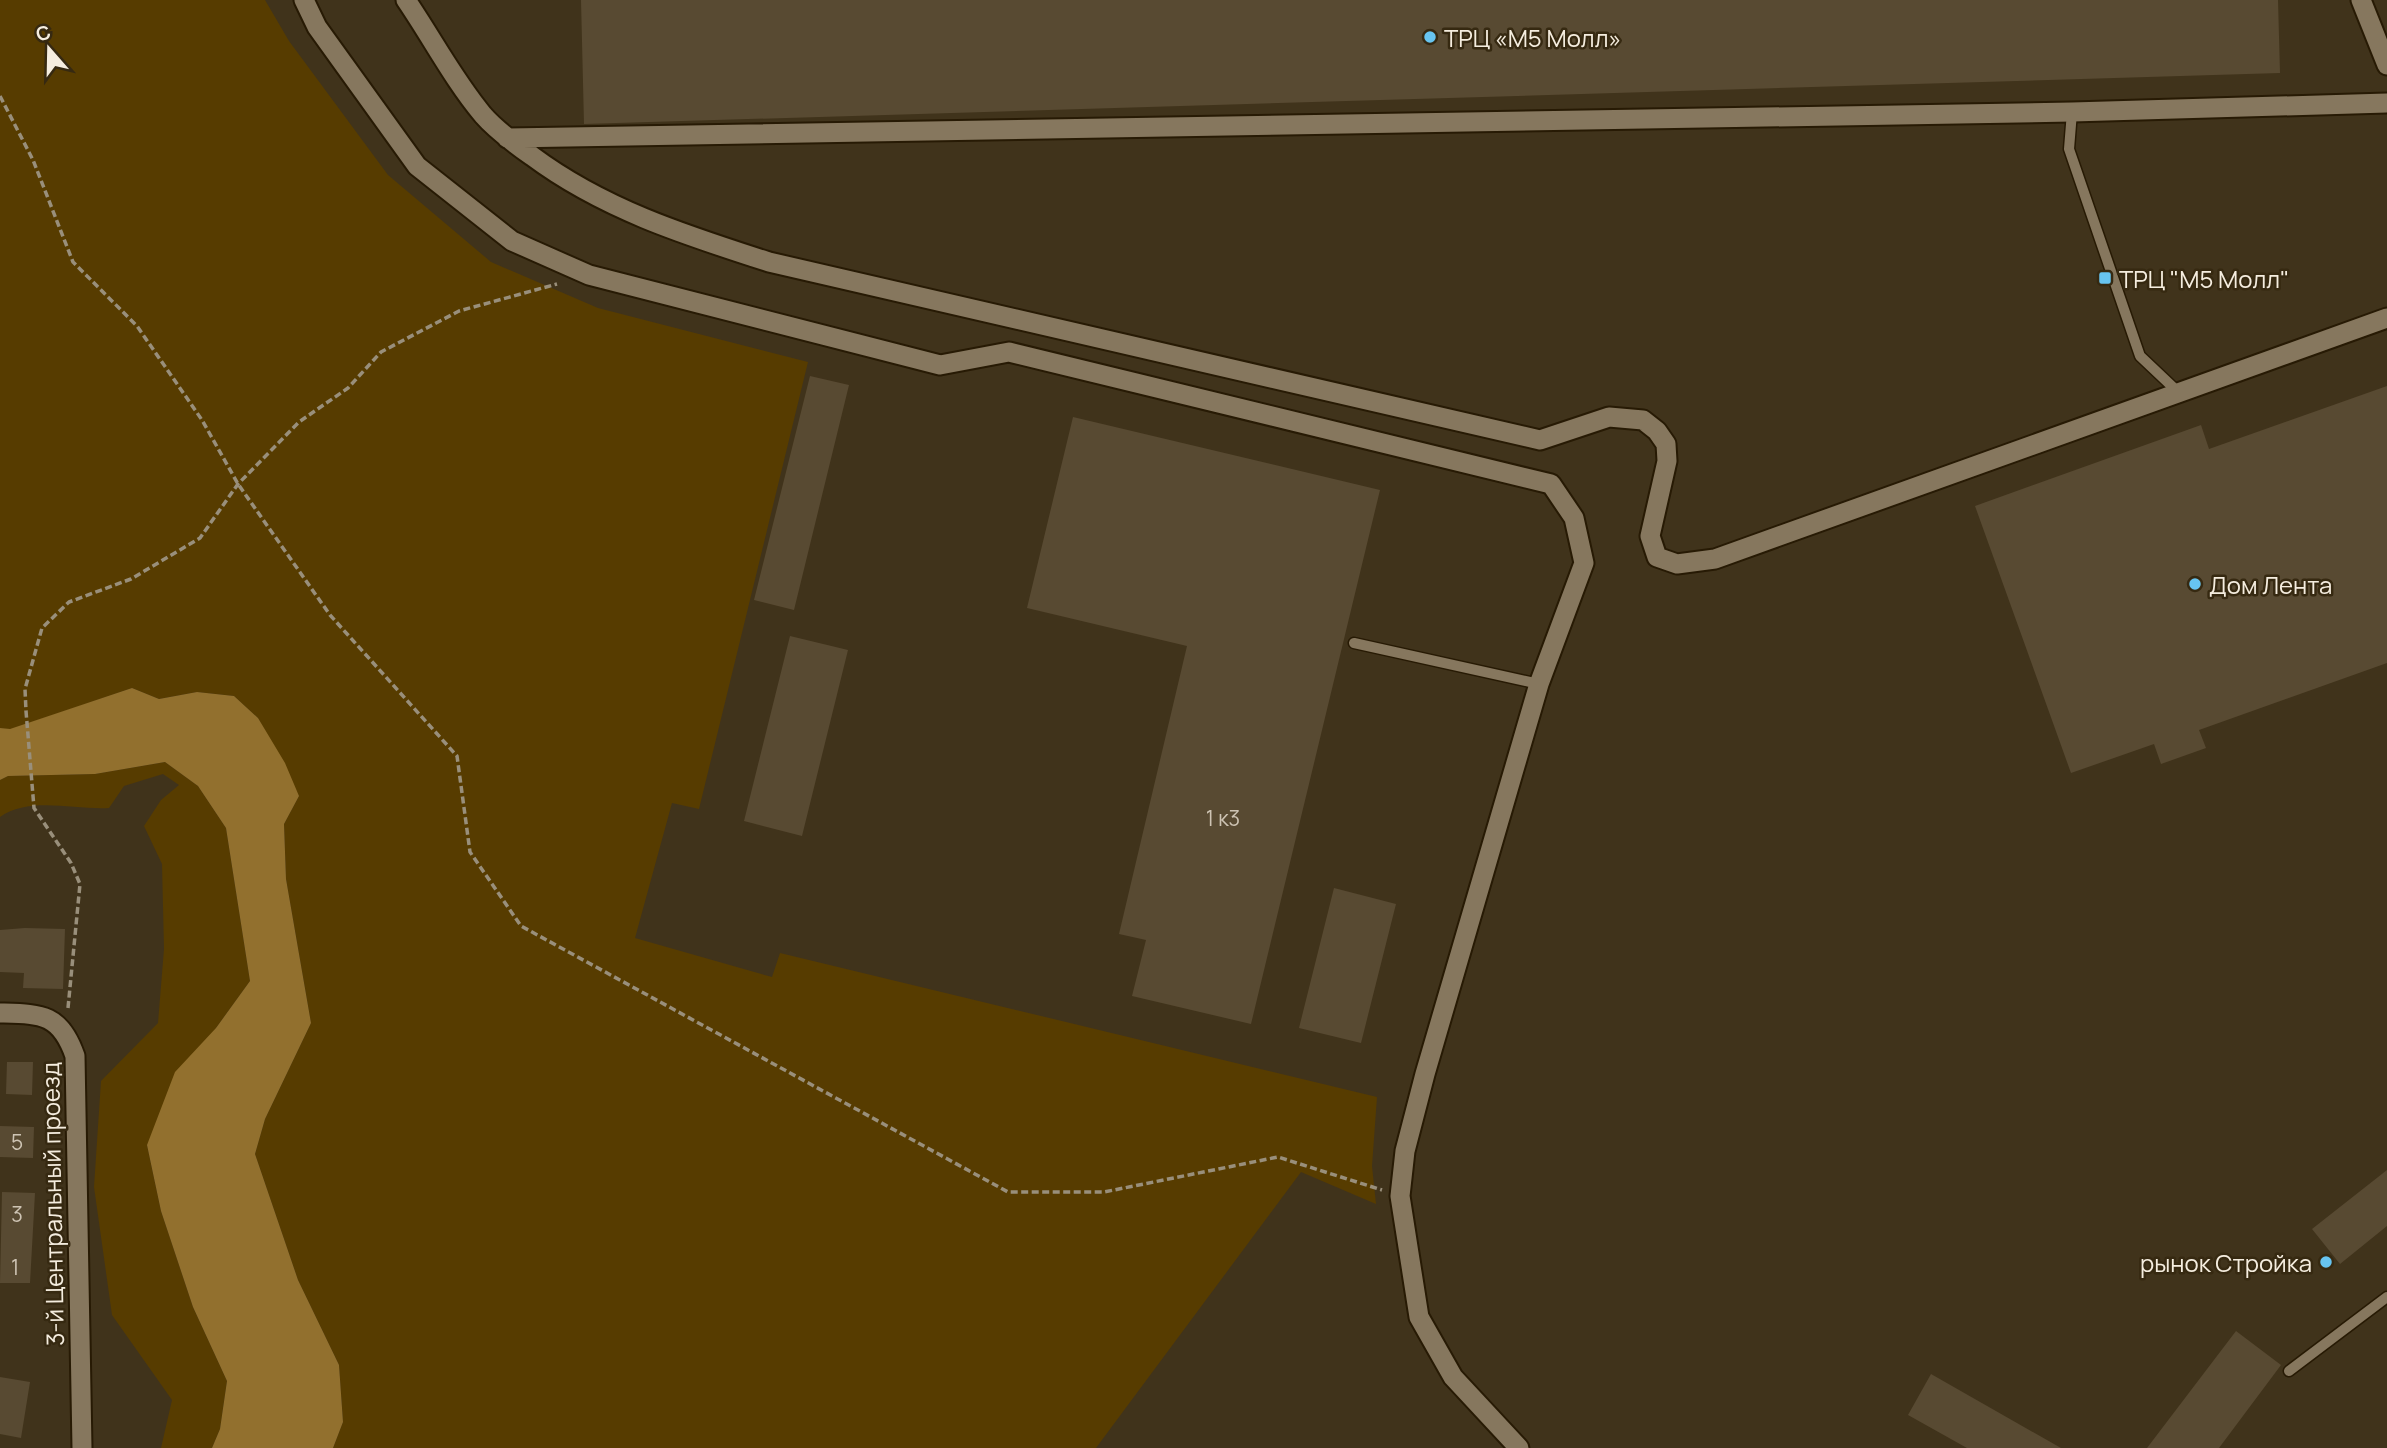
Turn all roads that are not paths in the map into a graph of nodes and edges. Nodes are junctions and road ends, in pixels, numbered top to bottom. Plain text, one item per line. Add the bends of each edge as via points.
1 (304, 0) edge
2 (405, 0) edge
3 (2361, 0) edge
4 (2387, 65) edge
5 (2387, 103) edge
6 (2072, 112) junction
7 (507, 138) junction
8 (2387, 318) edge
9 (2177, 391) junction
10 (1354, 643) dead end
11 (1539, 684) junction
12 (0, 1013) edge
13 (2387, 1297) edge
14 (2289, 1371) dead end
15 (82, 1448) edge
16 (1519, 1448) edge

1 - 11 street via 317,27 417,166 512,241 589,275 940,365 1009,352 1551,484 1574,518 1584,563
2 - 7 street via 453,75
3 - 4 street
5 - 6 street
6 - 7 street
6 - 9 lane via 2070,149 2140,356
7 - 9 street via 566,182 632,215 769,262 1541,440 1609,417 1643,420 1666,444 1667,461 1650,536 1657,557 1677,564 1715,559
8 - 9 street
10 - 11 lane
11 - 16 street via 1419,1099 1405,1151 1400,1196 1419,1317 1453,1377
12 - 15 street, 3-й Центральный проезд via 49,1018 61,1026 75,1056
13 - 14 lane

